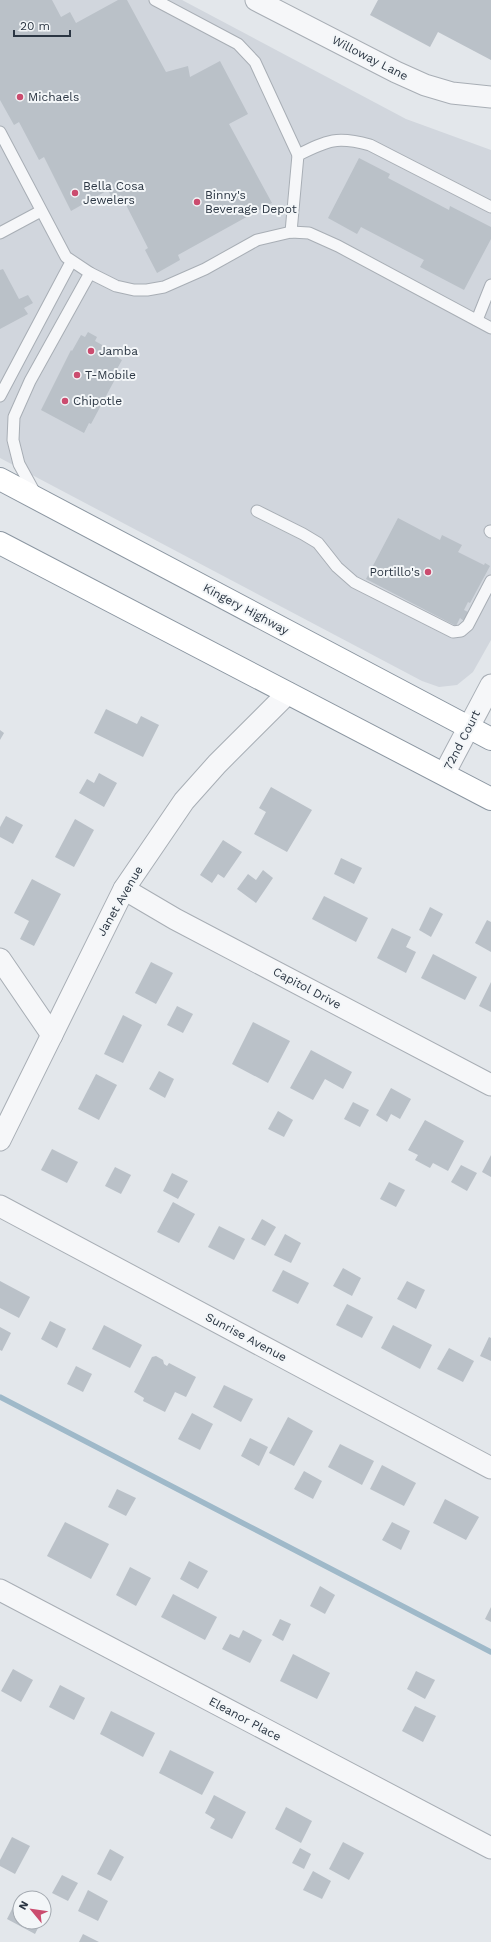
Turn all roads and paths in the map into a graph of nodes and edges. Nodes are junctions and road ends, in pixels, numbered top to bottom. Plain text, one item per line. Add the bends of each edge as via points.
1 (155, 0) edge
2 (256, 0) edge
3 (491, 97) edge
4 (0, 132) edge
5 (298, 155) junction
6 (491, 207) edge
7 (41, 211) junction
8 (291, 232) junction
9 (0, 233) edge
10 (71, 262) junction
11 (90, 273) junction
12 (491, 285) edge
13 (477, 320) junction
14 (491, 328) edge
15 (0, 396) edge
16 (0, 480) edge
17 (39, 500) junction
18 (258, 511) dead end
19 (0, 543) edge
20 (491, 581) edge
21 (491, 685) edge
22 (288, 693) junction
23 (468, 727) junction
24 (491, 739) edge
25 (444, 774) junction
26 (491, 799) edge
27 (124, 889) junction
28 (0, 959) edge
29 (52, 1035) junction
30 (491, 1085) edge
31 (0, 1140) edge
32 (0, 1206) edge
33 (491, 1468) edge
34 (0, 1590) edge
35 (491, 1848) edge

1 - 5 lane via 238,44 254,62
2 - 3 street, Willoway Lane via 425,85 452,92
4 - 7 lane
5 - 6 lane via 326,141 359,142 370,145
5 - 8 lane
7 - 9 lane
7 - 10 lane via 62,251
8 - 11 lane via 258,240 205,269 164,287 134,290 116,286
8 - 13 lane via 309,233 322,238
10 - 11 lane
10 - 15 lane
11 - 17 lane via 30,381 14,417 13,440 19,464
12 - 13 lane
13 - 14 lane
16 - 17 highway, Kingery Highway
17 - 23 highway, Kingery Highway
18 - 20 lane via 318,544 337,567 354,582 453,632 461,631 468,625
19 - 22 highway
21 - 23 street, 72nd Court
22 - 25 highway
22 - 27 street, Janet Avenue via 184,801
23 - 24 highway, Kingery Highway
23 - 25 street, 72nd Court
25 - 26 highway
27 - 29 street, Janet Avenue
27 - 30 street, Capitol Drive via 175,919
28 - 29 street
29 - 31 street, Janet Avenue
32 - 33 street, Sunrise Avenue
34 - 35 street, Eleanor Place

